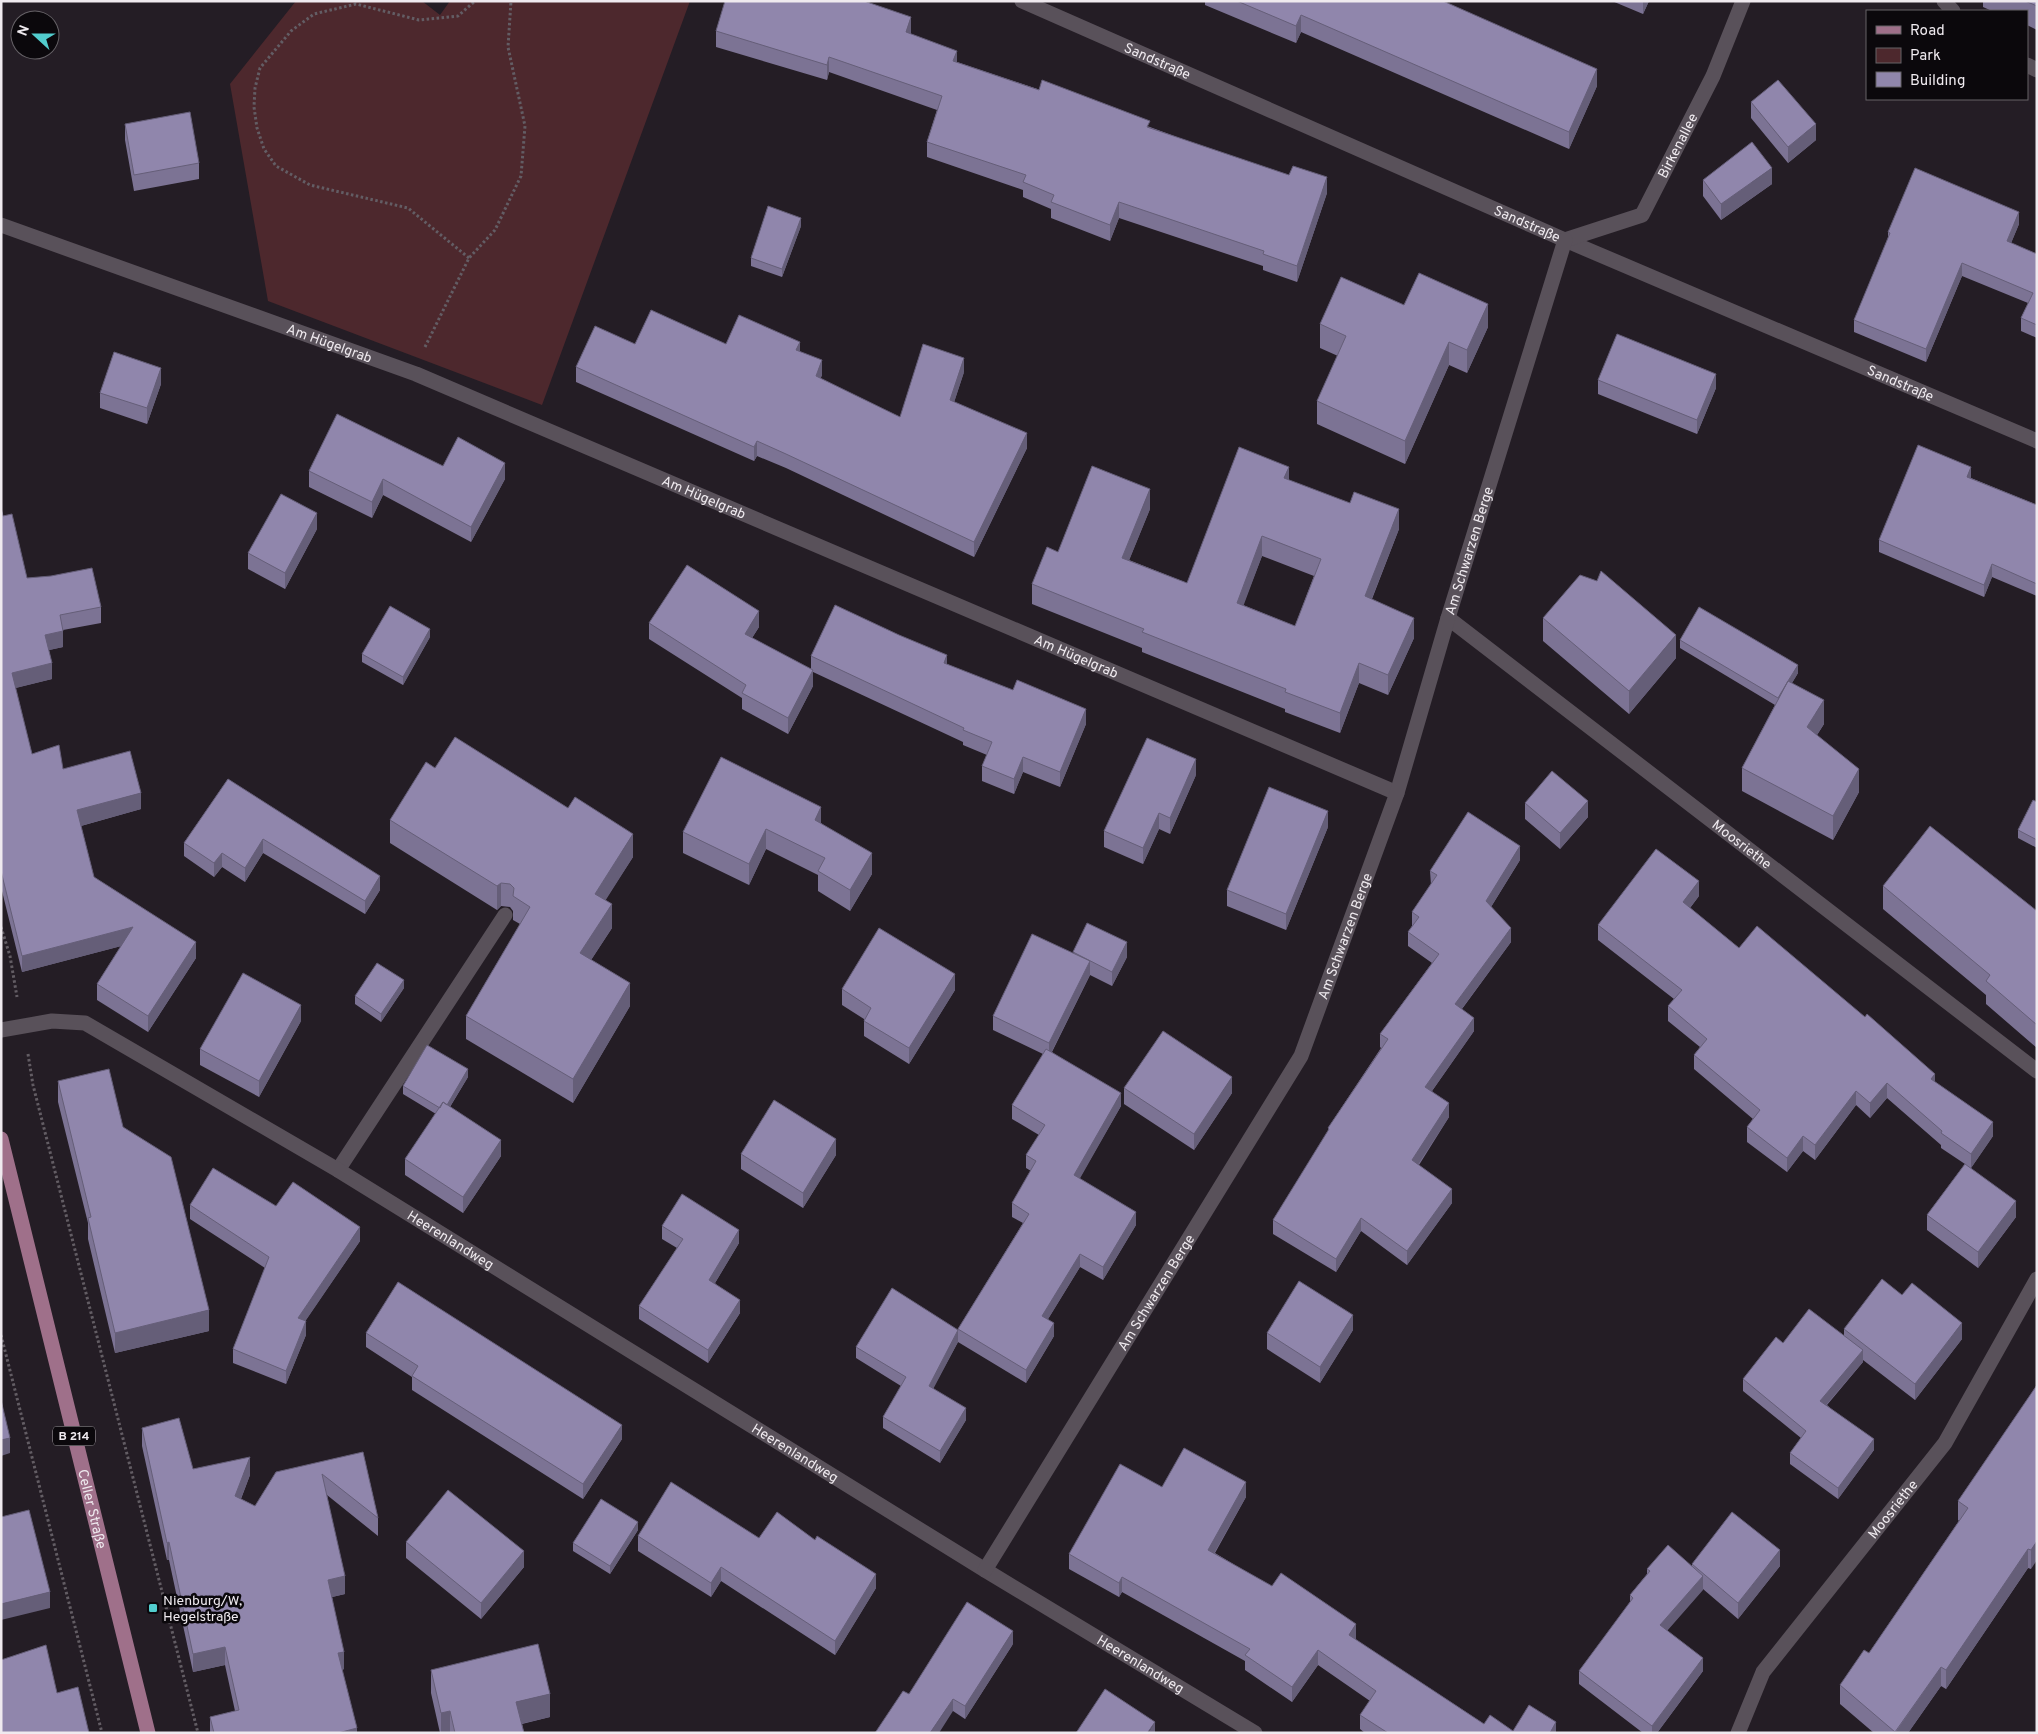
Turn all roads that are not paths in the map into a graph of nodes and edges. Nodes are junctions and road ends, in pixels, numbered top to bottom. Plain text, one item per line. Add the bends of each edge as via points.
1 (1022, 1) edge
2 (1743, 1) edge
3 (1, 225) edge
4 (1565, 240) junction
5 (2037, 441) edge
6 (1448, 618) junction
7 (1397, 793) junction
8 (505, 914) edge
9 (1, 1030) edge
10 (2037, 1071) edge
11 (1, 1139) edge
12 (338, 1170) junction
13 (2037, 1279) edge
14 (985, 1570) junction
15 (148, 1733) edge
16 (1255, 1733) edge
17 (1738, 1733) edge

1 - 4 street, Sandstraße
2 - 4 street, Birkenallee via 1713,76 1642,215
3 - 7 street, Am Hügelgrab via 416,374
4 - 5 street, Sandstraße
4 - 6 street, Am Schwarzen Berge
6 - 7 street, Am Schwarzen Berge
6 - 10 street, Moosriethe
7 - 14 street, Am Schwarzen Berge via 1300,1056
8 - 12 street
9 - 12 street, Heerenlandweg via 52,1020 85,1023
11 - 15 main road, Celler Straße / B 214
12 - 14 street, Heerenlandweg
13 - 17 street, Moosriethe via 1945,1443 1763,1672
14 - 16 street, Heerenlandweg

